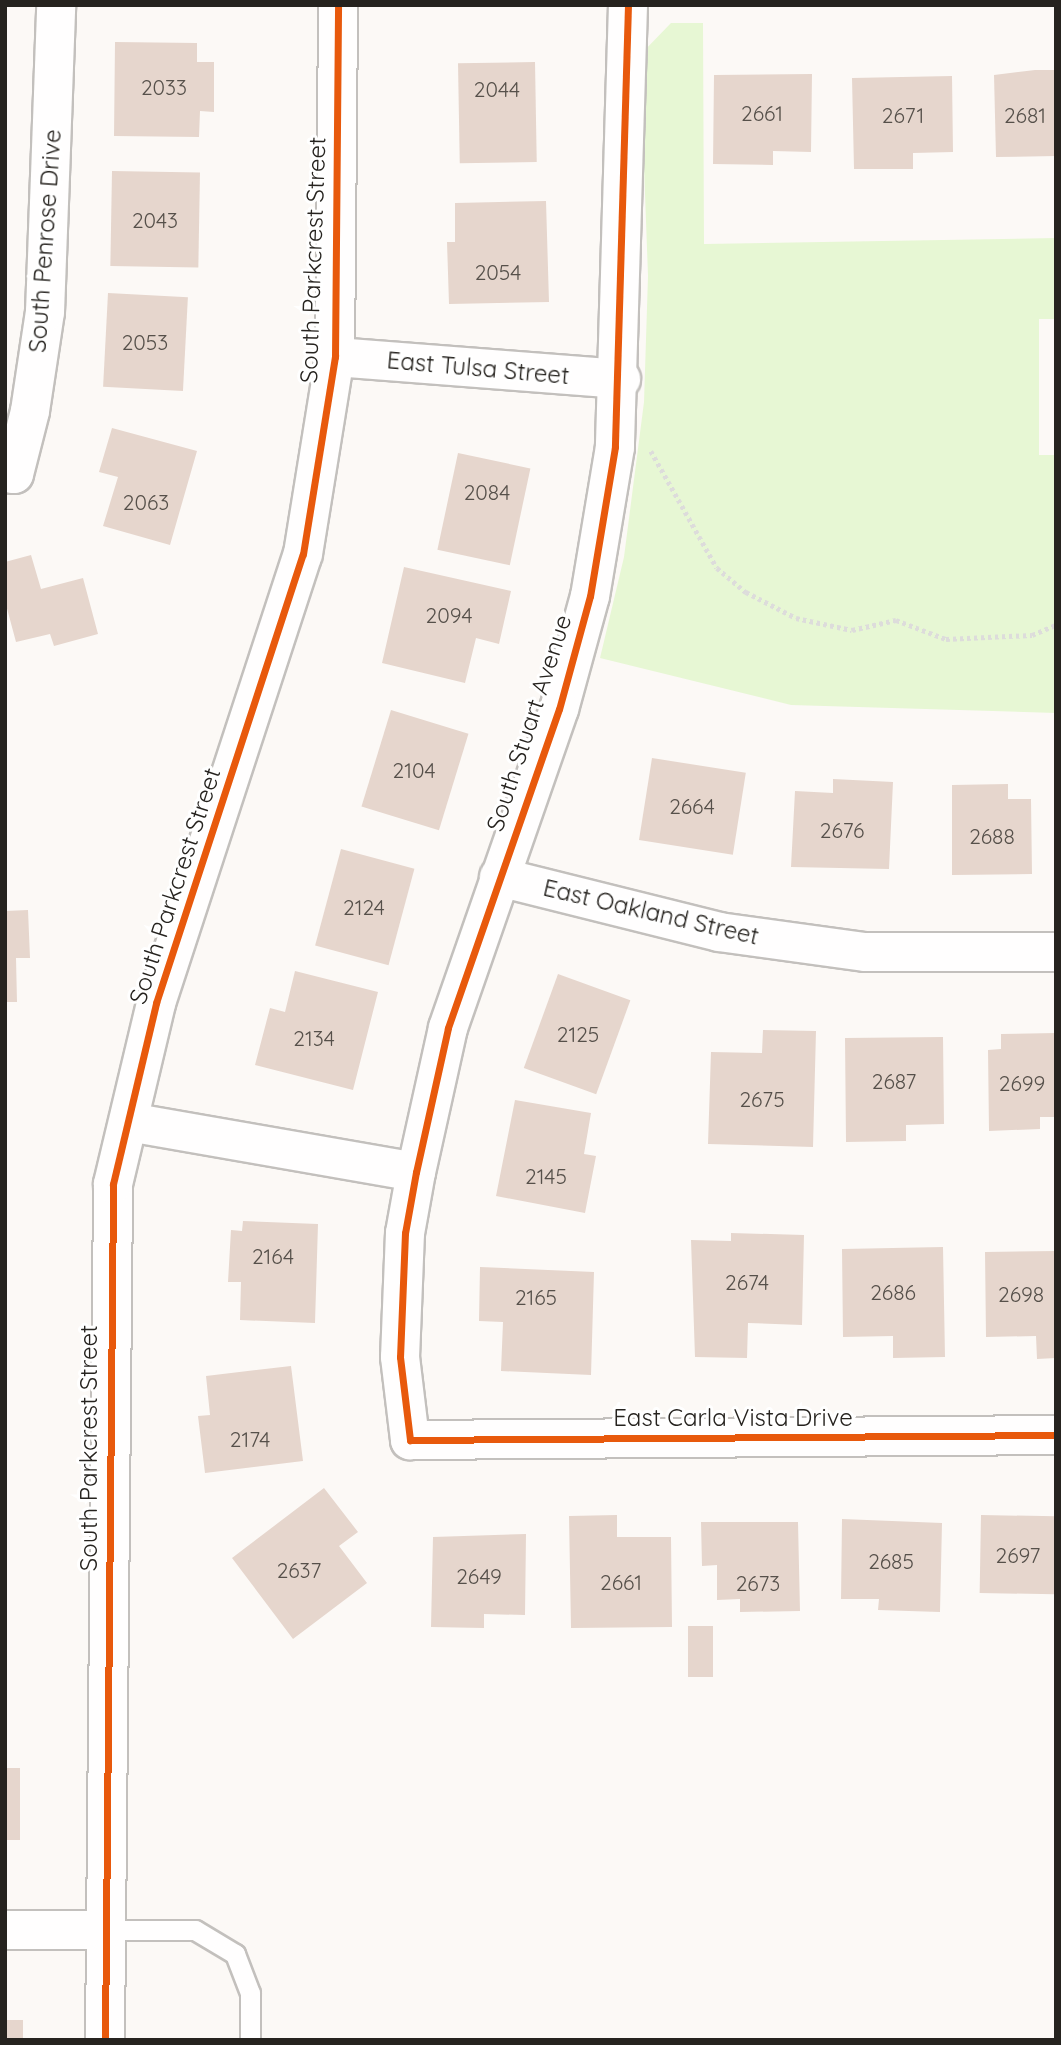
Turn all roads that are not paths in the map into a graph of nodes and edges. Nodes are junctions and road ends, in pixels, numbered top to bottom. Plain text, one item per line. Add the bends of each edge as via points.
1 (56, 5) edge
2 (338, 5) edge
3 (628, 5) edge
4 (335, 357) junction
5 (621, 379) junction
6 (10, 473) edge
7 (499, 877) junction
8 (1056, 952) edge
9 (129, 1122) junction
10 (416, 1172) junction
11 (1056, 1435) edge
12 (410, 1440) joint
13 (5, 1930) edge
14 (105, 1930) junction
15 (104, 2040) edge
16 (250, 2040) edge

1 - 6 street, South Penrose Drive via 45,312
2 - 4 street, South Parkcrest Street
3 - 5 street, South Stuart Avenue
4 - 5 street, East Tulsa Street
4 - 9 street, South Parkcrest Street via 303,554 156,1003
5 - 7 street, South Stuart Avenue via 590,596 559,709
7 - 8 street, East Oakland Street via 732,934 865,952
7 - 10 street, South Stuart Avenue via 448,1028
9 - 10 street
9 - 14 street, South Parkcrest Street via 113,1184 109,1283
10 - 12 street, South Stuart Avenue via 405,1233 400,1357
11 - 12 street, East Carla Vista Drive
13 - 14 street
14 - 15 street, South Parkcrest Street
14 - 16 lane via 195,1930 235,1954 250,1993

